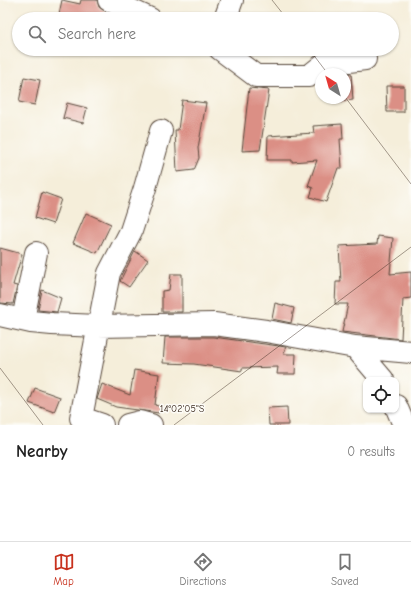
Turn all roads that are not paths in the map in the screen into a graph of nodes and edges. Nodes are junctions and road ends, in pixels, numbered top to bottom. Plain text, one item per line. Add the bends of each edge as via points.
1 (109, 0) edge
2 (232, 0) edge
3 (135, 12) edge
4 (228, 12) edge
5 (229, 56) edge
6 (365, 59) dead end
7 (161, 131) dead end
8 (36, 253) dead end
9 (0, 314) edge
10 (23, 320) junction
11 (98, 326) junction
12 (355, 348) junction
13 (411, 352) edge
14 (380, 377) edge
15 (399, 413) edge
16 (102, 425) edge
17 (128, 425) edge
18 (151, 425) edge
19 (404, 425) edge

1 - 3 street
2 - 4 street
5 - 6 street via 256,76 309,76 324,64
7 - 11 street via 131,231 109,273
8 - 10 street
9 - 10 street
10 - 11 street
11 - 12 street via 214,324
11 - 16 street via 81,418
12 - 13 street
12 - 14 street
15 - 19 street
17 - 18 street via 140,422

